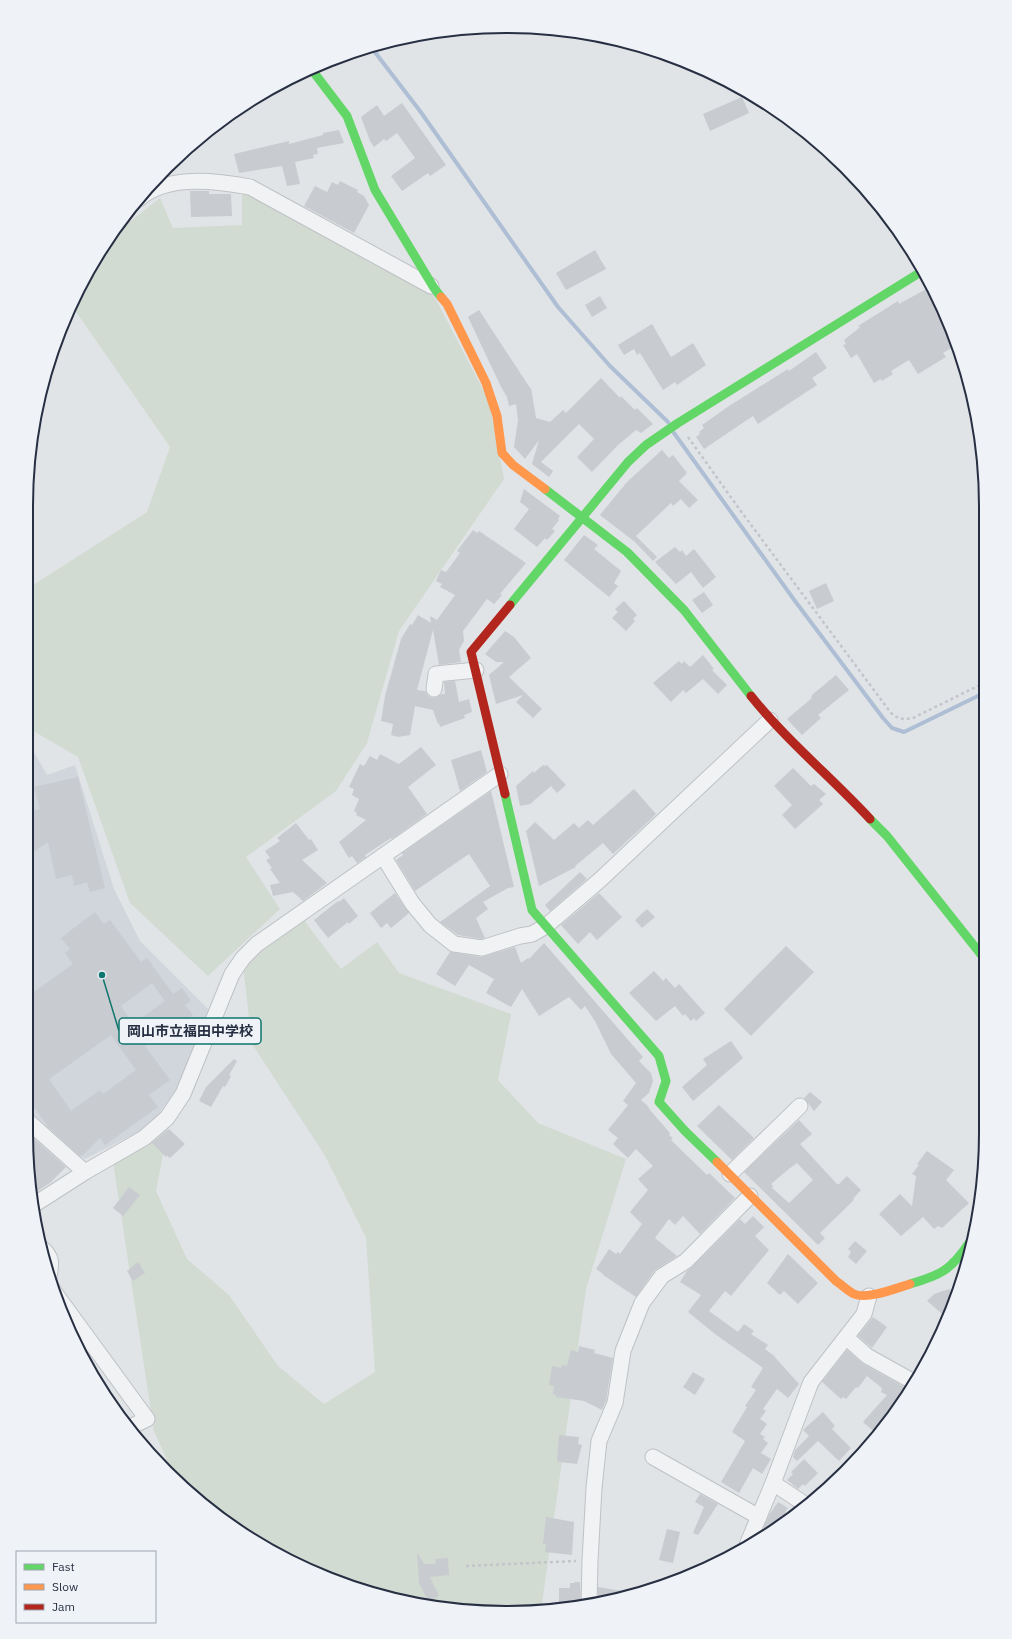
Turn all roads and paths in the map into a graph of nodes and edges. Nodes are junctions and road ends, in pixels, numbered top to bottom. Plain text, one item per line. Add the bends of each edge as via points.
1 (315, 74) edge
2 (156, 188) edge
3 (918, 274) edge
4 (434, 288) junction
5 (677, 424) junction
6 (582, 517) junction
7 (476, 670) junction
8 (979, 685) edge
9 (434, 689) dead end
10 (770, 720) junction
11 (500, 774) junction
12 (383, 856) junction
13 (546, 926) junction
14 (979, 952) edge
15 (800, 1106) dead end
16 (33, 1126) edge
17 (85, 1172) junction
18 (730, 1174) junction
19 (750, 1196) junction
20 (38, 1202) edge
21 (964, 1250) edge
22 (869, 1296) junction
23 (67, 1310) edge
24 (846, 1338) junction
25 (910, 1380) edge
26 (134, 1425) edge
27 (653, 1457) dead end
28 (773, 1483) junction
29 (802, 1502) edge
30 (759, 1517) junction
31 (750, 1538) edge
32 (561, 1562) dead end
33 (466, 1566) dead end
34 (589, 1598) edge

1 - 4 street via 347,116 375,190
2 - 4 street via 172,183 222,182 250,187
3 - 5 street
4 - 6 street via 447,304 486,383 497,416 502,453 513,465
5 - 6 street via 628,462
5 - 8 path via 891,713 904,720 913,718
6 - 7 street via 471,652
6 - 10 street via 626,552 684,610
7 - 9 street via 436,674
7 - 11 street
10 - 13 street via 601,879
10 - 14 street via 887,836
11 - 12 street
11 - 13 street via 532,910
12 - 13 street via 412,904 430,925 454,944 482,948 532,934
12 - 17 street via 257,944 243,958 232,974 183,1094 167,1118 144,1138
13 - 18 street via 658,1056 666,1081 659,1102
15 - 18 street
16 - 17 street
17 - 20 street
18 - 19 street
19 - 22 street via 836,1281 857,1295
19 - 34 street via 686,1261 662,1276 642,1303 623,1351 615,1403 599,1441 594,1488
21 - 22 street via 946,1270 929,1278
22 - 24 street via 864,1314
23 - 26 street via 148,1419
24 - 25 street via 867,1356
24 - 28 street via 811,1382
27 - 30 street
28 - 29 street
28 - 30 street
30 - 31 street
32 - 33 path

